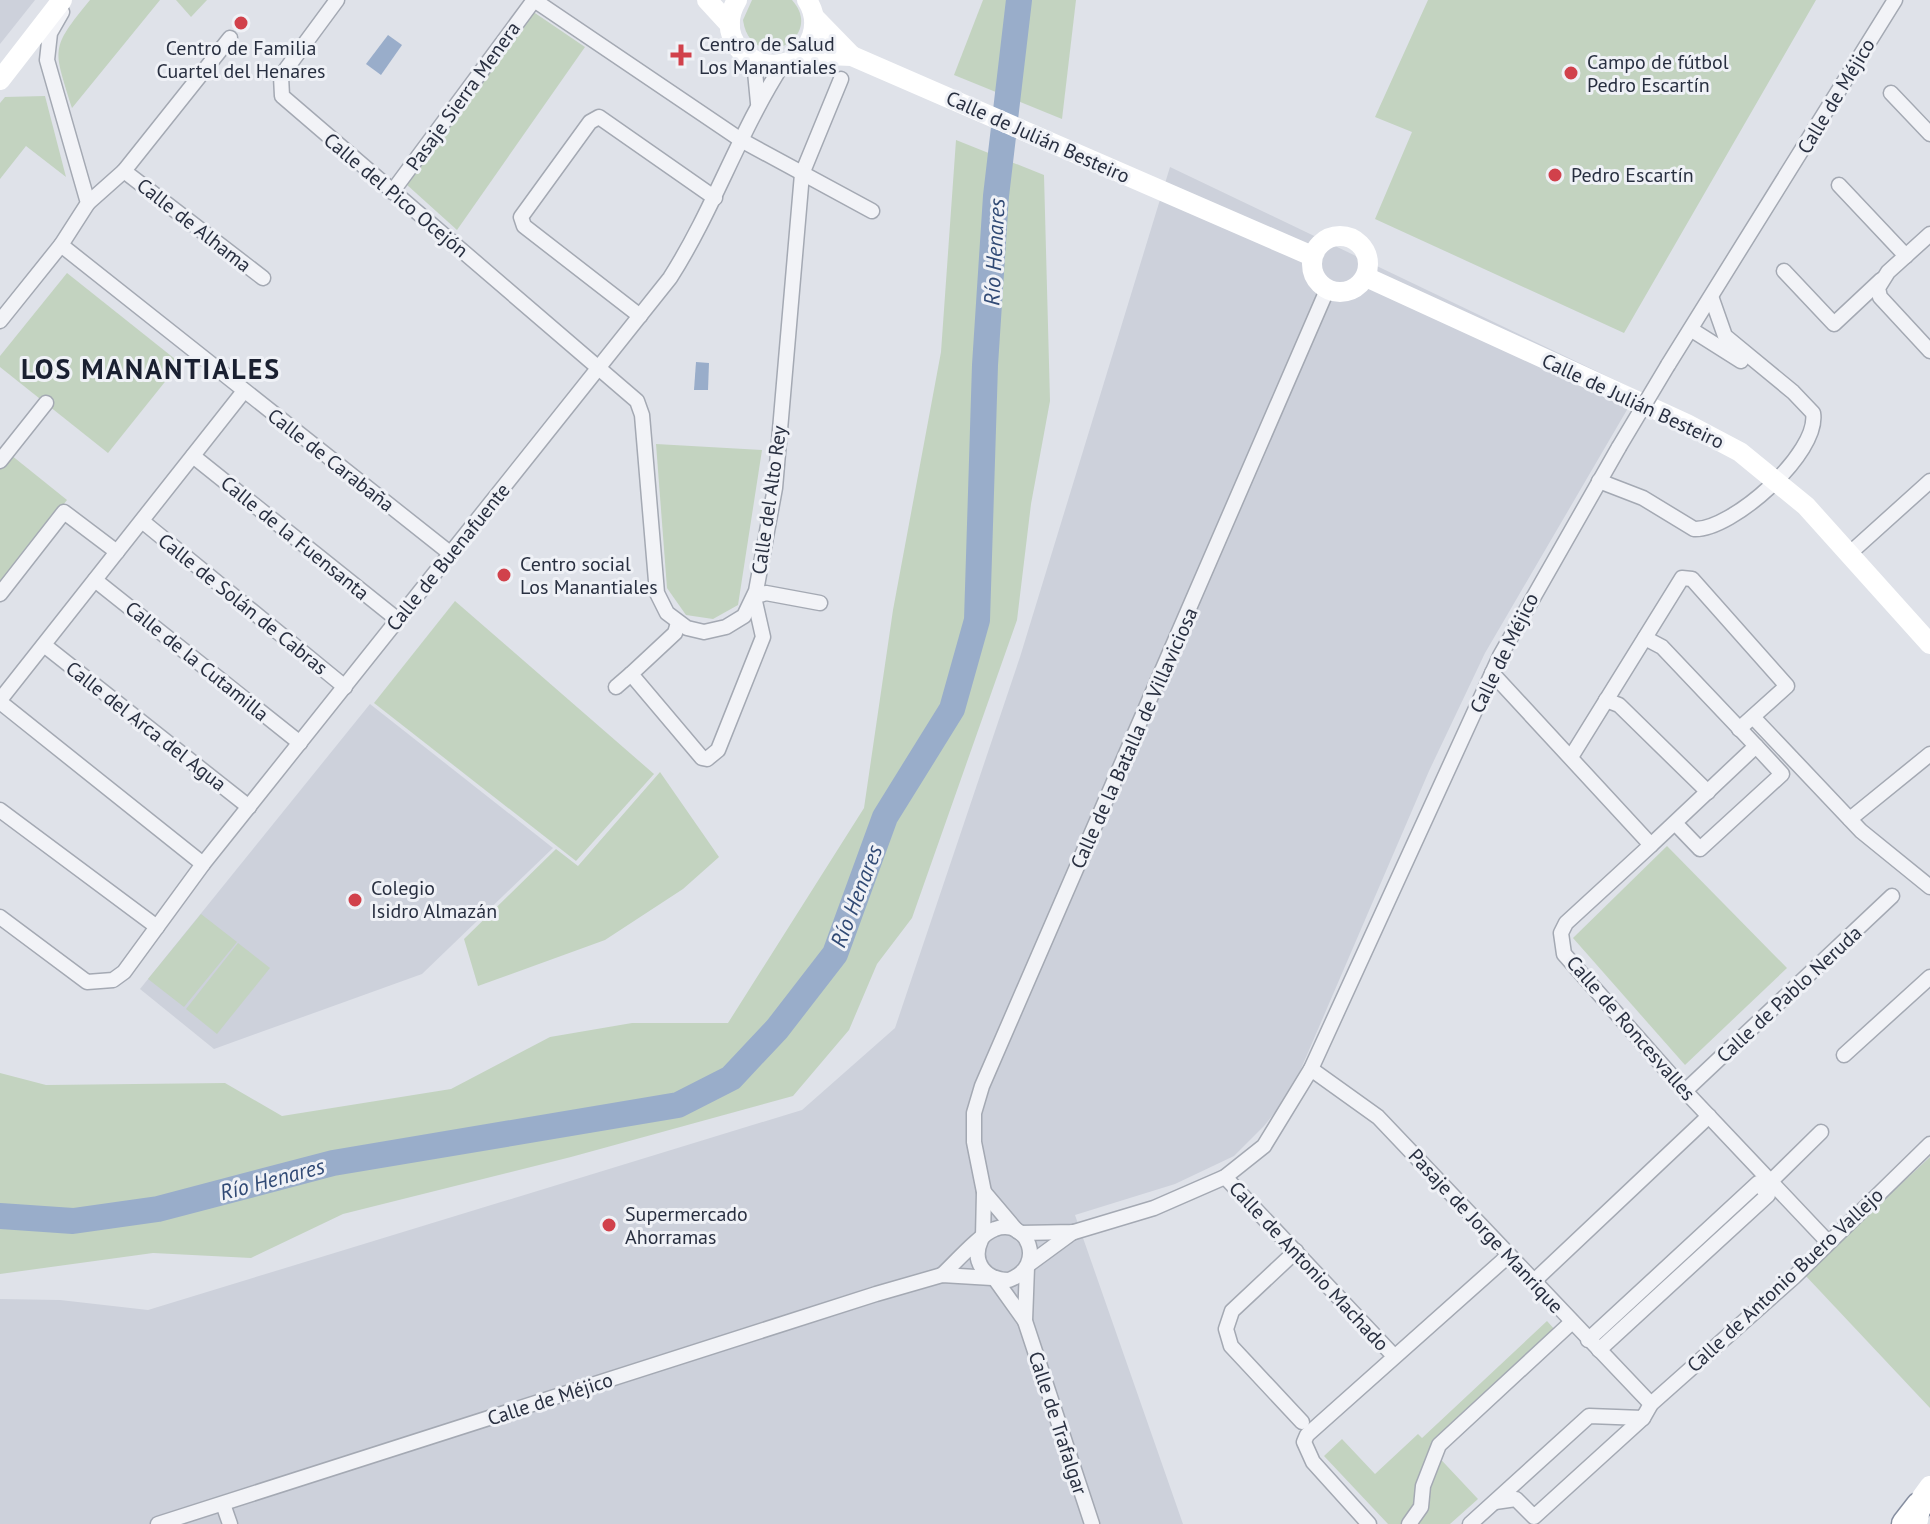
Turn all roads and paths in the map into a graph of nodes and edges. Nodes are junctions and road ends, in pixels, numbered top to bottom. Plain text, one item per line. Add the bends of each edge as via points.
1 (64, 0) edge
2 (337, 0) edge
3 (534, 0) edge
4 (707, 0) edge
5 (737, 0) edge
6 (1895, 0) edge
7 (811, 8) edge
8 (730, 25) junction
9 (230, 38) dead end
10 (852, 56) junction
11 (792, 59) junction
12 (754, 61) junction
13 (841, 79) dead end
14 (0, 80) edge
15 (1891, 93) dead end
16 (758, 103) junction
17 (1930, 134) edge
18 (741, 140) junction
19 (124, 171) junction
20 (802, 174) junction
21 (1839, 185) dead end
22 (392, 192) junction
23 (715, 198) junction
24 (88, 203) junction
25 (872, 211) dead end
26 (1930, 234) edge
27 (61, 245) junction
28 (1312, 256) junction
29 (1906, 256) junction
30 (1784, 271) dead end
31 (1366, 277) junction
32 (263, 278) dead end
33 (1881, 280) junction
34 (1327, 290) junction
35 (1712, 299) junction
36 (640, 316) junction
37 (0, 321) edge
38 (1692, 330) junction
39 (1930, 351) edge
40 (599, 368) junction
41 (244, 391) junction
42 (1793, 392) junction
43 (46, 403) dead end
44 (193, 456) junction
45 (0, 461) edge
46 (1775, 478) junction
47 (1599, 481) junction
48 (1930, 481) edge
49 (142, 521) junction
50 (117, 552) junction
51 (451, 554) junction
52 (1849, 554) junction
53 (95, 580) junction
54 (0, 594) edge
55 (754, 597) junction
56 (820, 603) dead end
57 (398, 620) junction
58 (678, 623) junction
59 (1645, 638) junction
60 (1930, 644) edge
61 (44, 645) junction
62 (1492, 673) junction
63 (631, 674) junction
64 (345, 687) junction
65 (616, 687) dead end
66 (1606, 700) junction
67 (0, 701) edge
68 (1753, 717) junction
69 (1739, 729) junction
70 (300, 743) junction
71 (1756, 746) junction
72 (1930, 754) edge
73 (1571, 757) junction
74 (1708, 792) junction
75 (249, 807) junction
76 (0, 810) edge
77 (1850, 819) junction
78 (1675, 823) junction
79 (1651, 845) junction
80 (203, 864) junction
81 (1930, 887) edge
82 (1892, 896) dead end
83 (0, 917) edge
84 (157, 927) junction
85 (1930, 977) edge
86 (1844, 1055) dead end
87 (1311, 1069) junction
88 (1685, 1091) junction
89 (1709, 1116) junction
90 (1821, 1132) dead end
91 (1930, 1144) edge
92 (1225, 1177) junction
93 (1767, 1185) junction
94 (984, 1192) junction
95 (1018, 1232) junction
96 (1074, 1232) junction
97 (982, 1238) junction
98 (1827, 1241) junction
99 (1296, 1251) junction
100 (1508, 1256) junction
101 (1028, 1266) junction
102 (942, 1275) junction
103 (993, 1278) junction
104 (1533, 1282) junction
105 (1025, 1321) junction
106 (1572, 1322) junction
107 (1594, 1345) junction
108 (1393, 1355) junction
109 (1651, 1404) junction
110 (1643, 1418) junction
111 (1302, 1422) dead end
112 (223, 1504) junction
113 (1491, 1504) junction
114 (158, 1524) edge
115 (230, 1524) edge
116 (1092, 1524) edge
117 (1369, 1524) edge
118 (1409, 1524) edge
119 (1470, 1524) edge

1 - 14 street
1 - 24 street via 50,33 47,60
2 - 22 street, Calle del Pico Ocejón via 284,71 280,93
3 - 18 street
3 - 22 street, Pasaje Sierra Menera
4 - 8 street
5 - 8 street
6 - 35 street, Calle de Méjico
7 - 10 street, Calle de Julián Besteiro
7 - 11 street via 812,37
8 - 12 street via 734,43
9 - 19 street
10 - 11 street, Calle de Julián Besteiro
10 - 28 street, Calle de Julián Besteiro
11 - 12 street, Calle de Julián Besteiro
11 - 16 street, Calle de Buenafuente
12 - 16 street
13 - 20 street, Calle del Alto Rey
15 - 17 street
16 - 18 street, Calle de Buenafuente
18 - 20 street
18 - 23 street, Calle de Buenafuente
19 - 24 street
19 - 32 street, Calle de Alhama
20 - 25 street
20 - 55 street, Calle del Alto Rey via 775,488
21 - 29 street
22 - 40 street, Calle del Pico Ocejón
23 - 36 street, Calle de Buenafuente via 692,244
23 - 36 street via 599,117 590,122 521,217 524,226
24 - 27 street
26 - 29 street
27 - 37 street
27 - 41 street, Calle de Carabaña
28 - 31 street via 1322,242 1351,237 1365,249
28 - 34 street via 1314,277
29 - 33 street
30 - 33 street via 1834,324
31 - 34 street via 1354,290
31 - 46 street, Calle de Julián Besteiro via 1702,431
33 - 39 street via 1880,297
34 - 94 street, Calle de la Batalla de Villaviciosa via 982,1086 974,1113 974,1142
35 - 38 street, Calle de Méjico
35 - 42 street via 1725,336
36 - 40 street, Calle de Buenafuente
38 - 42 street
38 - 47 street, Calle de Méjico, bridge
40 - 51 street, Calle de Buenafuente
40 - 58 street via 640,406 657,593
41 - 44 street, Calle de Solán de Cabras
41 - 51 street, Calle de Carabaña
42 - 46 street via 1813,413 1815,425 1795,464
43 - 45 street
44 - 49 street, Calle de Solán de Cabras
44 - 57 street, Calle de la Fuensanta
46 - 47 street via 1736,516 1703,529
46 - 52 street, Calle de Julián Besteiro
47 - 62 street, Calle de Méjico
48 - 52 street
49 - 50 street, Calle de Solán de Cabras
49 - 64 street, Calle de Solán de Cabras
50 - 53 street, Calle de Solán de Cabras
50 - 54 street via 64,512
51 - 57 street, Calle de Buenafuente
52 - 60 street, Calle de Julián Besteiro
53 - 61 street, Calle de Solán de Cabras
53 - 70 street, Calle de la Cutamilla
55 - 56 street via 766,593
55 - 58 street, Calle del Alto Rey via 744,616 718,630 700,632
55 - 63 street via 763,637 715,756 702,758
57 - 64 street, Calle de Buenafuente
58 - 63 street via 675,633
59 - 66 street
59 - 68 street via 1682,578 1692,579 1787,686
59 - 69 street via 1662,647
61 - 67 street, Calle de Solán de Cabras
61 - 75 street, Calle del Arca del Agua
62 - 73 street
62 - 87 street, Calle de Méjico
63 - 65 street
64 - 70 street, Calle de Buenafuente
66 - 73 street
66 - 74 street via 1619,705
67 - 80 street
68 - 69 street
68 - 77 street
69 - 71 street
70 - 75 street, Calle de Buenafuente
71 - 74 street, Calle de Roncesvalles
71 - 78 street via 1782,774 1700,849
72 - 77 street
73 - 79 street
74 - 78 street, Calle de Roncesvalles
75 - 80 street, Calle de Buenafuente
76 - 84 street
77 - 81 street
78 - 79 street, Calle de Roncesvalles
79 - 88 street, Calle de Roncesvalles via 1566,923 1562,947
80 - 84 street, Calle de Buenafuente
82 - 88 street, Calle de Pablo Neruda
83 - 84 street, Calle de Buenafuente via 72,974 101,983 124,972
85 - 86 street
87 - 92 street, Calle de Méjico via 1264,1146
87 - 100 street, Pasaje de Jorge Manrique via 1378,1117
88 - 89 street, Calle de Roncesvalles
89 - 93 street, Calle de Roncesvalles
89 - 104 street
90 - 93 street
91 - 98 street, Calle de Antonio Buero Vallejo
92 - 96 street, Calle de Méjico via 1154,1208
92 - 99 street, Calle de Antonio Machado
93 - 98 street, Calle de Roncesvalles
93 - 107 street via 1758,1183
94 - 95 street, Calle de la Batalla de Villaviciosa
94 - 97 street, Calle de la Batalla de Villaviciosa
95 - 96 street, Calle de Méjico
95 - 97 street via 995,1229
95 - 101 street via 1030,1247
96 - 101 street, Calle de Méjico
97 - 102 street, Calle de Méjico
97 - 103 street via 977,1256 984,1273
98 - 109 street, Calle de Antonio Buero Vallejo
99 - 108 street, Calle de Antonio Machado
99 - 111 street via 1232,1311 1226,1329 1231,1346
100 - 104 street, Pasaje de Jorge Manrique
100 - 108 street, Calle de Antonio Machado
101 - 103 street via 1017,1277
101 - 105 street, Calle de Trafalgar
102 - 103 street, Calle de Méjico
102 - 112 street, Calle de Méjico
103 - 105 street, Calle de Trafalgar
104 - 106 street, Pasaje de Jorge Manrique
105 - 116 street, Calle de Trafalgar
106 - 107 street, Pasaje de Jorge Manrique
106 - 118 street via 1439,1445 1421,1507
107 - 109 street, Pasaje de Jorge Manrique
108 - 117 street, Calle de Antonio Machado via 1307,1435 1305,1450 1313,1462
109 - 110 street, Calle de Antonio Buero Vallejo
110 - 113 street via 1589,1416
110 - 113 street, Calle de Antonio Buero Vallejo via 1534,1517 1516,1499
112 - 114 street, Calle de Méjico
112 - 115 street
113 - 119 street

